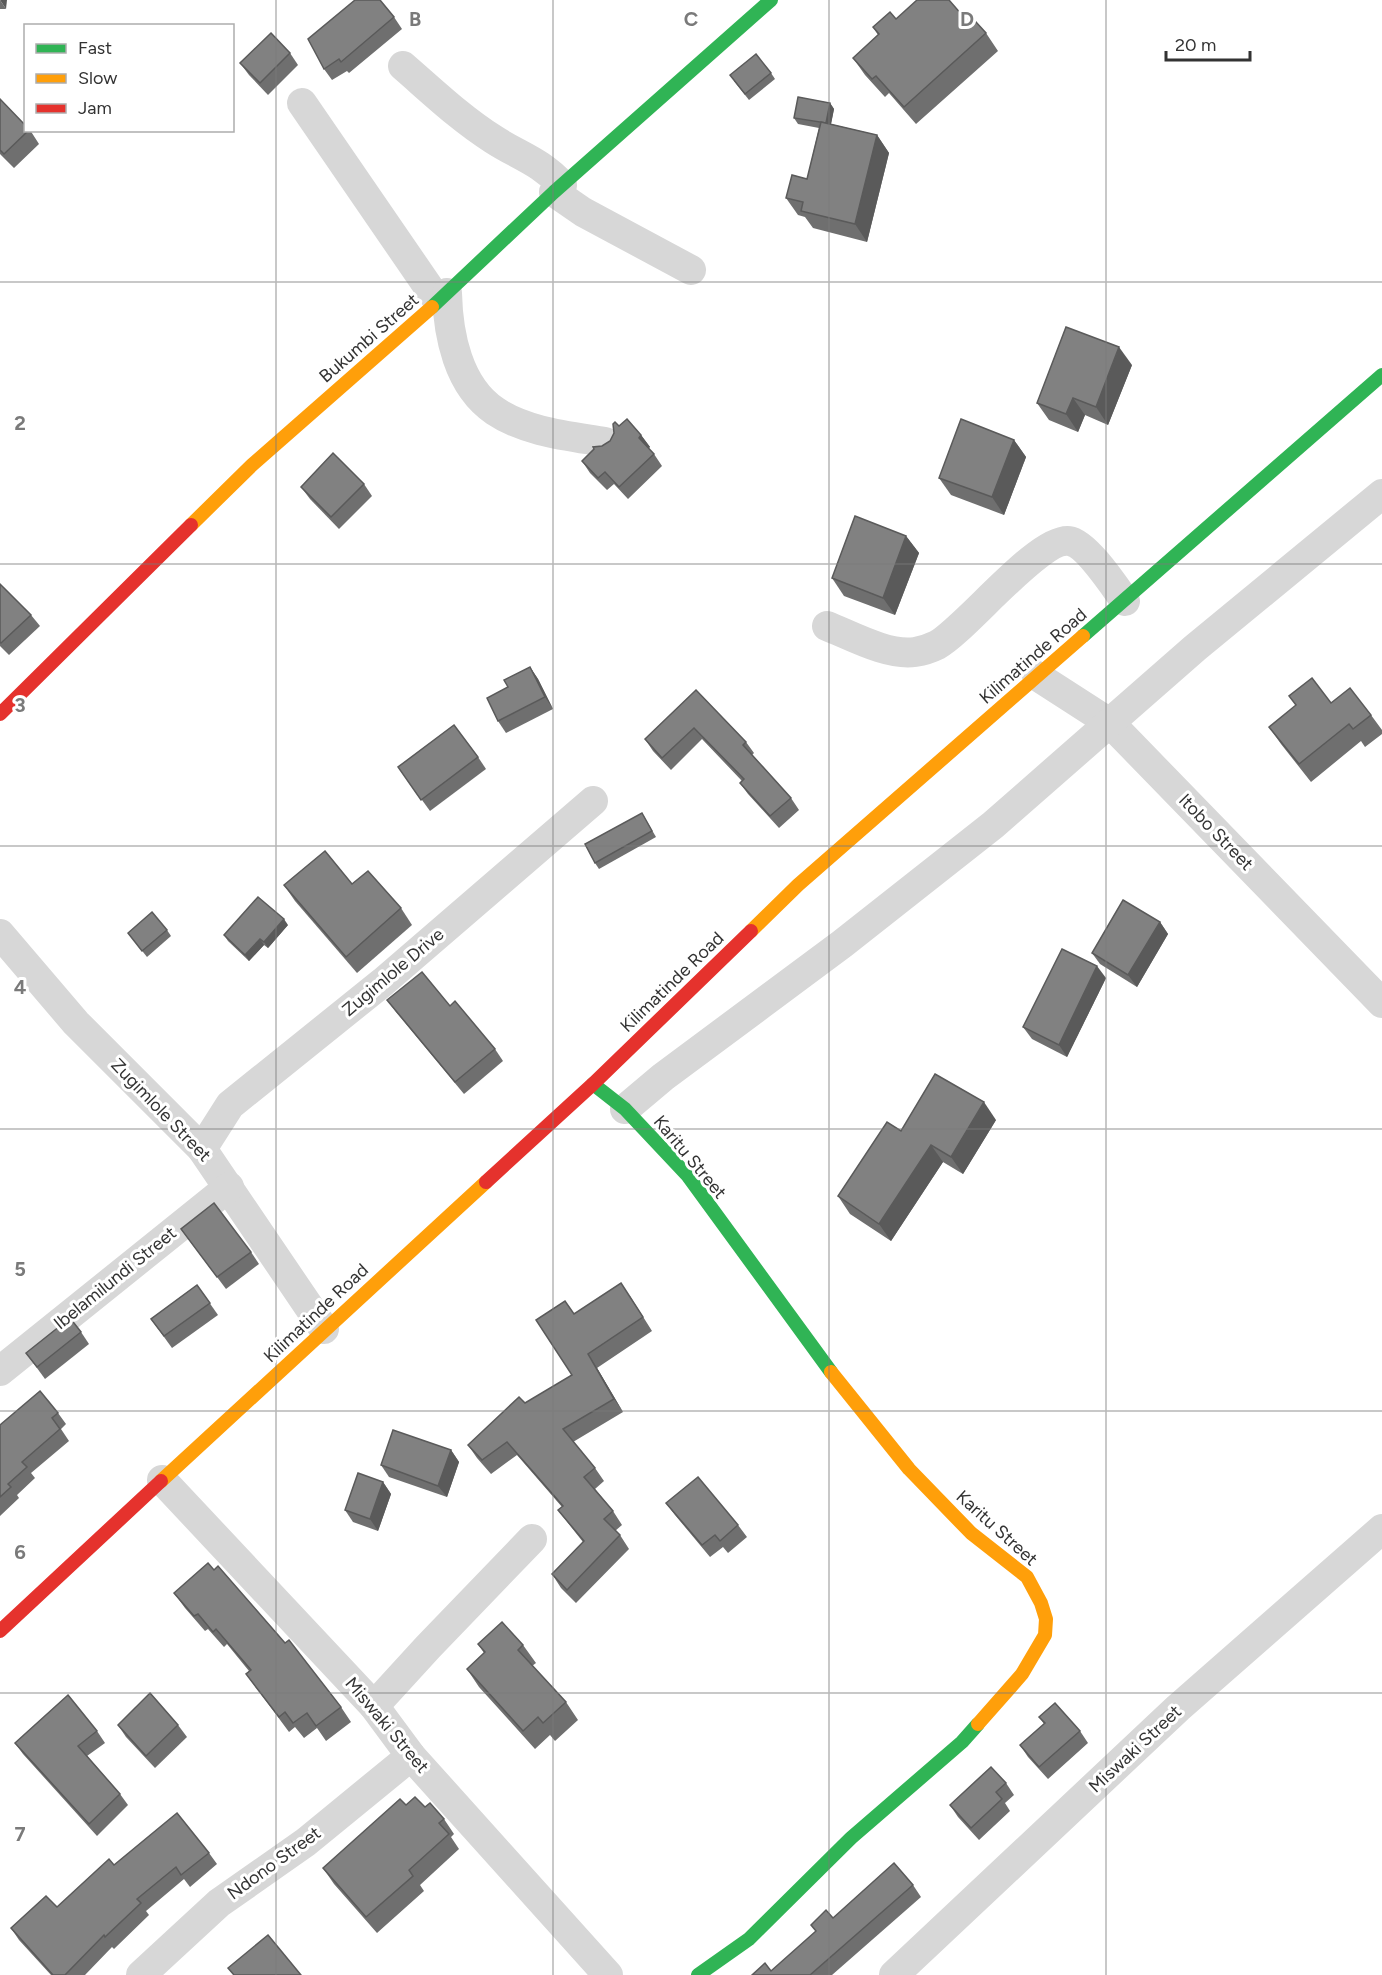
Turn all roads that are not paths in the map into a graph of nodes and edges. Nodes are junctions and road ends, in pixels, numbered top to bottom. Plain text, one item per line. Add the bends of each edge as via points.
1 (756, 5) edge
2 (403, 66) dead end
3 (302, 103) dead end
4 (558, 188) junction
5 (691, 270) dead end
6 (442, 297) junction
7 (1382, 375) edge
8 (605, 442) edge
9 (1382, 494) edge
10 (1125, 601) junction
11 (827, 626) dead end
12 (1037, 676) junction
13 (0, 714) edge
14 (1110, 723) junction
15 (593, 801) dead end
16 (0, 934) edge
17 (1382, 1003) edge
18 (593, 1084) junction
19 (625, 1109) junction
20 (202, 1149) junction
21 (229, 1187) junction
22 (324, 1329) junction
23 (0, 1371) edge
24 (162, 1480) junction
25 (1382, 1529) edge
26 (532, 1539) dead end
27 (0, 1631) edge
28 (374, 1706) junction
29 (411, 1756) junction
30 (590, 1969) edge
31 (141, 1975) edge
32 (699, 1975) edge
33 (894, 1975) edge

1 - 4 street, Bukumbi Street
2 - 4 street via 452,111 549,171
3 - 6 street
4 - 5 street via 583,212
4 - 6 street, Bukumbi Street
6 - 8 street via 459,362 476,395 496,412 528,426
6 - 13 street, Bukumbi Street via 252,465
7 - 10 street, Kilimatinde Road
9 - 14 street
10 - 11 street via 1098,565 1070,541 1056,543 1017,571 937,645 914,652 884,649
10 - 12 street, Kilimatinde Road
12 - 14 street, Itobo Street
12 - 18 street, Kilimatinde Road via 798,885
14 - 17 street, Itobo Street
14 - 19 street via 993,825
15 - 20 street, Zugimlole Drive via 383,982 230,1105
16 - 20 street, Zugimlole Street via 76,1023
18 - 19 street, Karitu Street
18 - 22 street, Kilimatinde Road
19 - 32 street, Karitu Street via 688,1176 838,1382 909,1468 971,1533 1027,1577 1046,1619 1045,1635 1022,1674 962,1742 851,1838 749,1939
20 - 21 street, Zugimlole Street
21 - 22 street, Zugimlole Street
21 - 23 street, Ibelamilundi Street
22 - 24 street, Kilimatinde Road
24 - 27 street, Kilimatinde Road
24 - 28 street, Miswaki Street
25 - 33 street, Miswaki Street via 1178,1708
26 - 28 street
28 - 29 street, Miswaki Street
29 - 30 street, Miswaki Street
29 - 31 street, Ndono Street via 306,1842 219,1903

